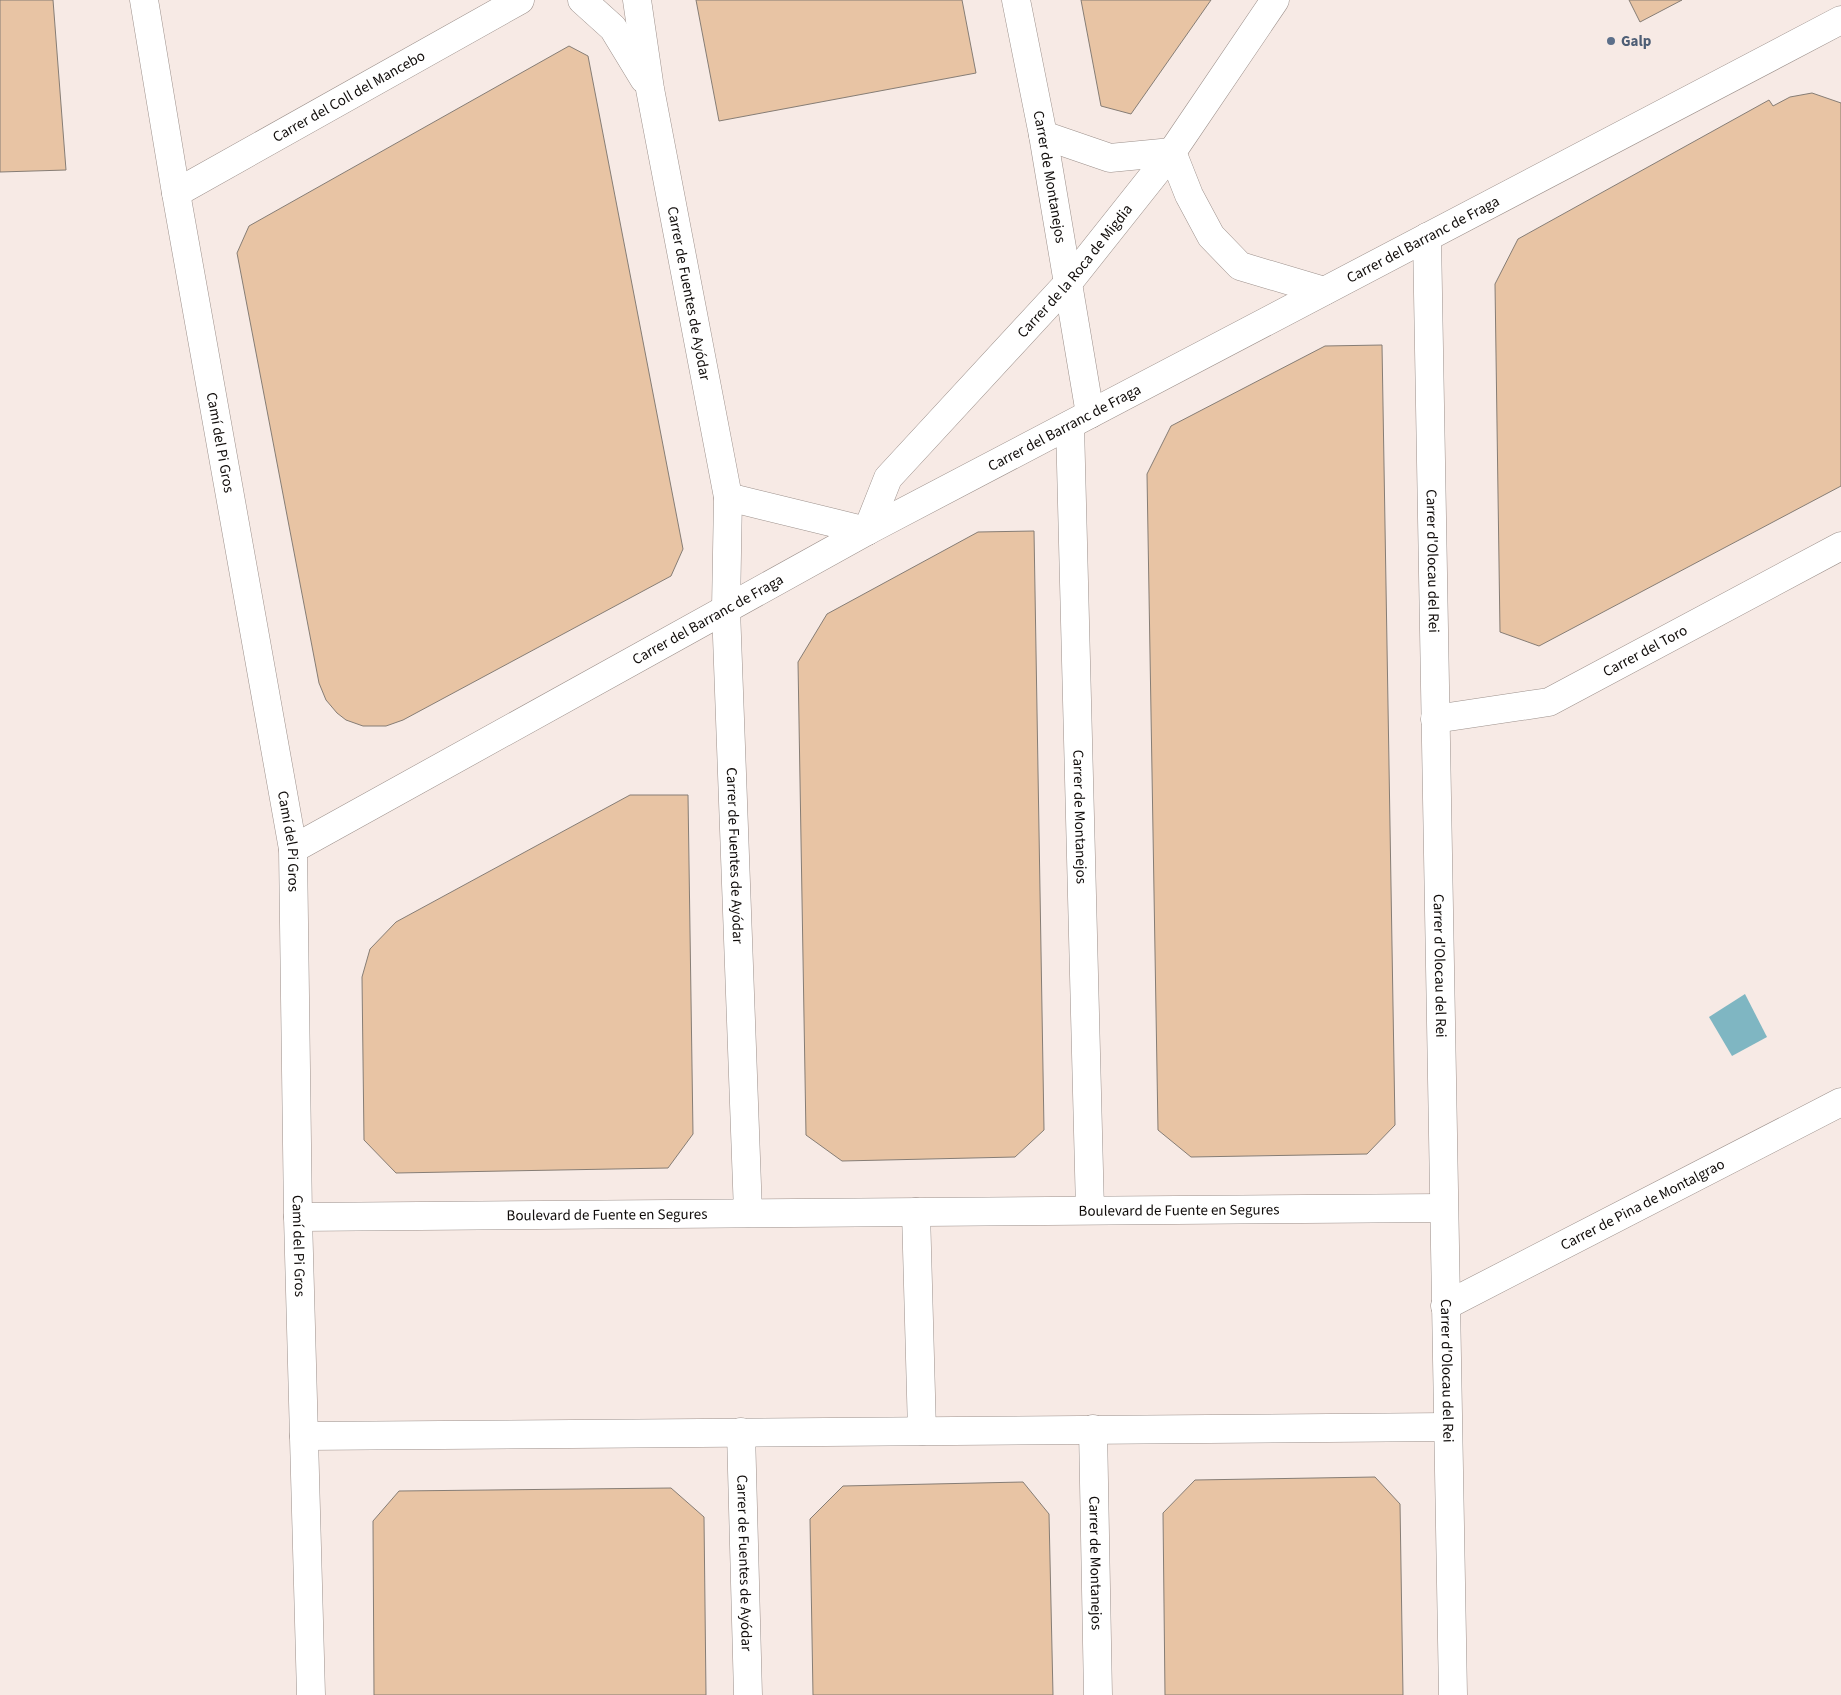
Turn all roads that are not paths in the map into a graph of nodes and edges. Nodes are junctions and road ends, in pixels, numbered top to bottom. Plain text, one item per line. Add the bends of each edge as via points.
1 (144, 0) edge
2 (520, 0) edge
3 (582, 0) edge
4 (637, 0) edge
5 (1016, 0) edge
6 (1275, 0) edge
7 (1841, 20) edge
8 (650, 88) junction
9 (1042, 135) junction
10 (1172, 152) junction
11 (176, 193) junction
12 (1427, 237) junction
13 (1068, 283) junction
14 (1324, 291) junction
15 (1080, 419) junction
16 (728, 497) junction
17 (867, 531) junction
18 (1841, 546) edge
19 (726, 609) junction
20 (1435, 719) junction
21 (293, 848) junction
22 (1841, 1102) edge
23 (1443, 1208) junction
24 (1090, 1210) junction
25 (916, 1212) junction
26 (748, 1213) junction
27 (298, 1217) junction
28 (1445, 1306) junction
29 (1447, 1427) junction
30 (1093, 1429) junction
31 (922, 1431) junction
32 (741, 1432) junction
33 (304, 1436) junction
34 (311, 1695) edge
35 (748, 1695) edge
36 (1098, 1695) edge
37 (1453, 1695) edge

1 - 11 street, Camí del Pi Gros
2 - 11 street, Carrer del Coll del Mancebo
3 - 8 street, Carrer de Fuentes de Ayódar via 613,28
4 - 8 street, Carrer de Fuentes de Ayódar
5 - 9 street, Carrer de Montanejos
6 - 10 street, Carrer de la Roca de Migdia
7 - 12 street, Carrer del Barranc de Fraga
8 - 16 street, Carrer de Fuentes de Ayódar
9 - 10 street via 1110,158
9 - 13 street, Carrer de Montanejos
10 - 13 street, Carrer de la Roca de Migdia
10 - 14 street via 1188,195 1211,236 1240,266
11 - 21 street, Camí del Pi Gros
12 - 14 street, Carrer del Barranc de Fraga
12 - 20 street, Carrer d'Olocau del Rei
13 - 15 street, Carrer de Montanejos
13 - 17 street, Carrer de la Roca de Migdia via 888,478
14 - 15 street, Carrer del Barranc de Fraga
15 - 17 street, Carrer del Barranc de Fraga
15 - 24 street, Carrer de Montanejos
16 - 17 street
16 - 19 street, Carrer de Fuentes de Ayódar
17 - 19 street, Carrer del Barranc de Fraga
18 - 20 street, Carrer del Toro via 1549,702
19 - 21 street, Carrer del Barranc de Fraga
19 - 26 street, Carrer de Fuentes de Ayódar
20 - 23 street, Carrer d'Olocau del Rei
21 - 27 street, Camí del Pi Gros
22 - 28 street, Carrer de Pina de Montalgrao
23 - 24 street, Boulevard de Fuente en Segures
23 - 28 street, Carrer d'Olocau del Rei
24 - 25 street, Boulevard de Fuente en Segures
25 - 26 street, Boulevard de Fuente en Segures
25 - 31 street
26 - 27 street, Boulevard de Fuente en Segures
27 - 33 street, Camí del Pi Gros
28 - 29 street, Carrer d'Olocau del Rei
29 - 30 street
29 - 37 street, Carrer d'Olocau del Rei
30 - 31 street
30 - 36 street, Carrer de Montanejos
31 - 32 street
32 - 33 street
32 - 35 street, Carrer de Fuentes de Ayódar
33 - 34 street, Camí del Pi Gros

